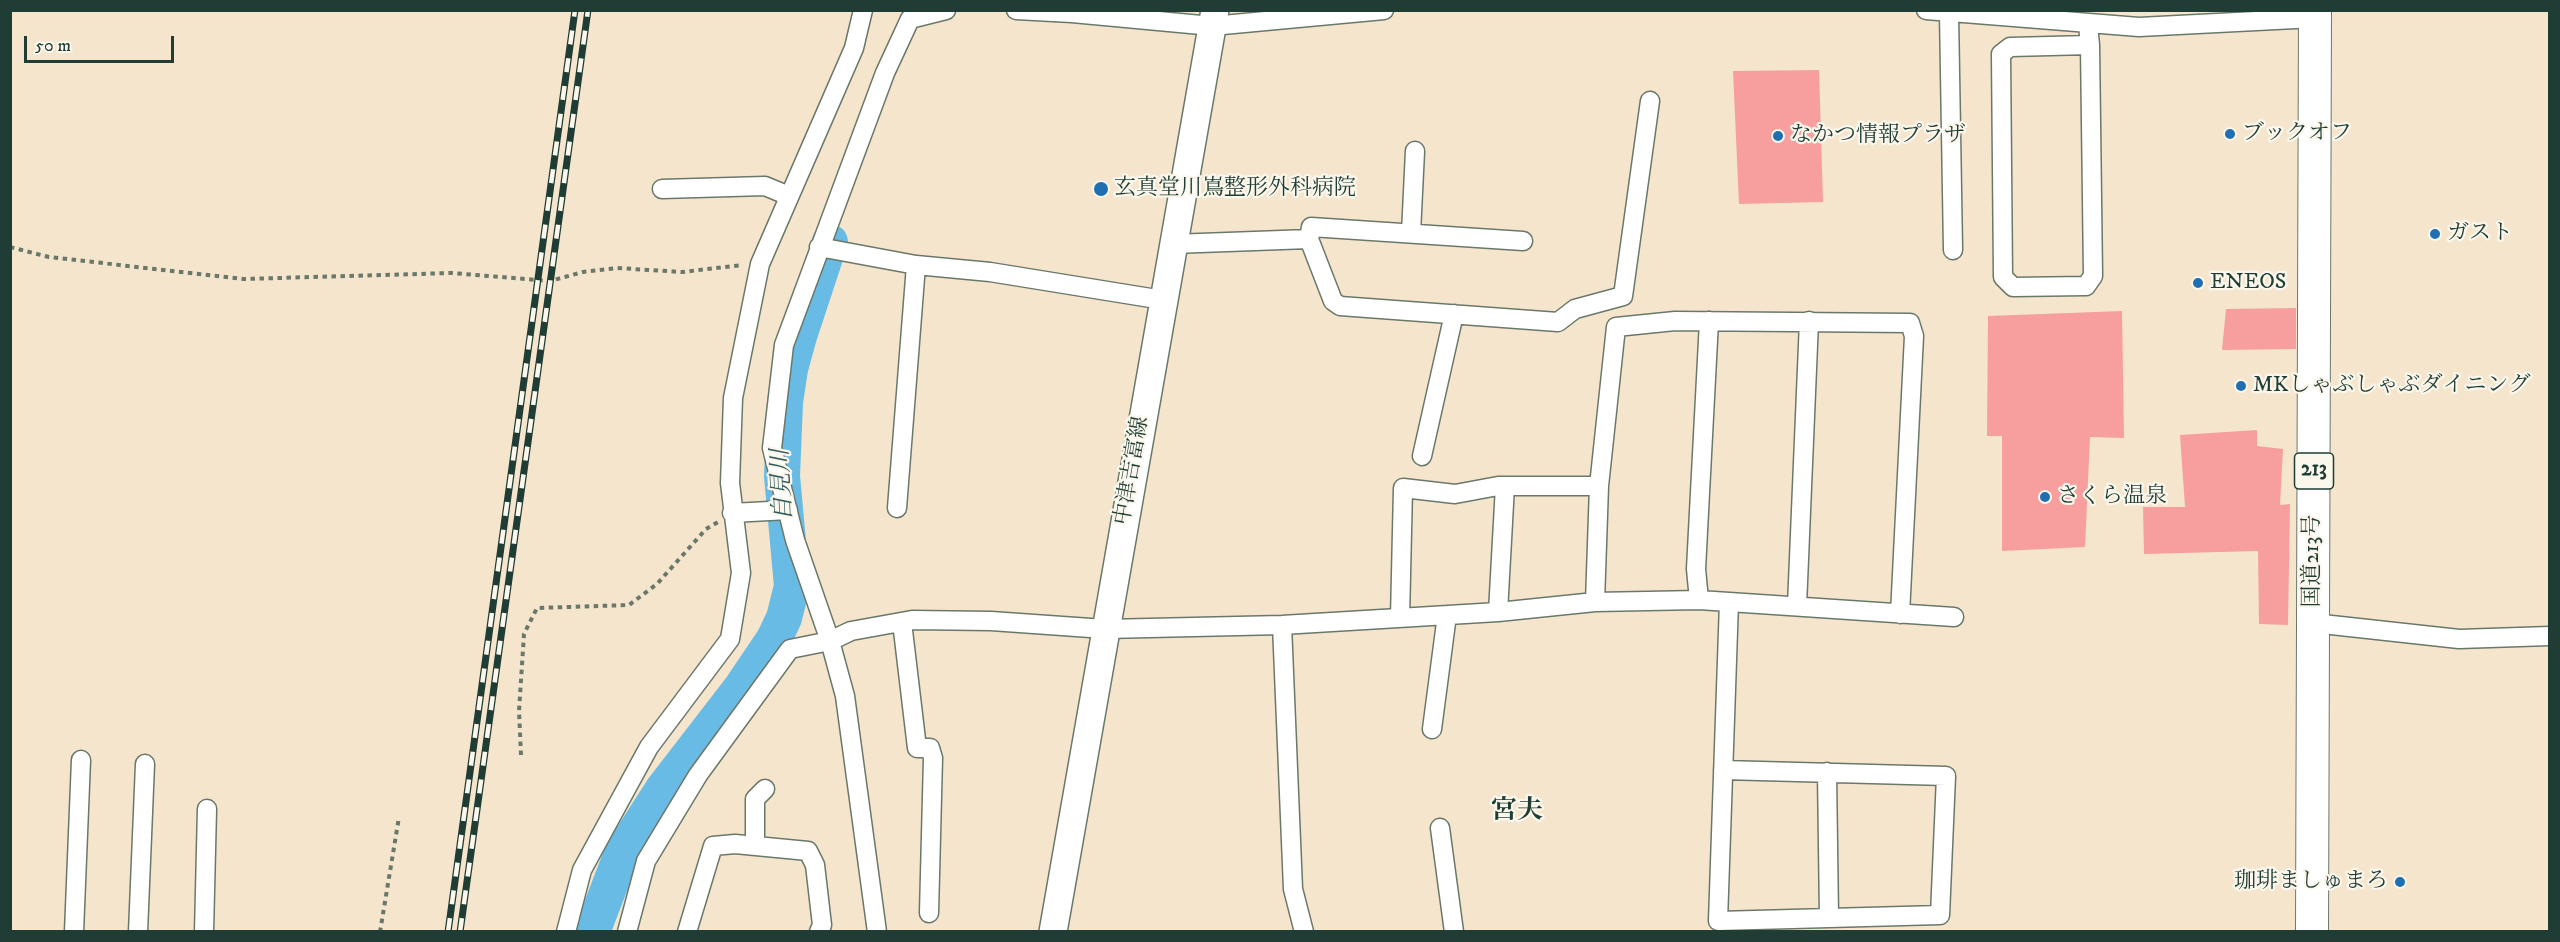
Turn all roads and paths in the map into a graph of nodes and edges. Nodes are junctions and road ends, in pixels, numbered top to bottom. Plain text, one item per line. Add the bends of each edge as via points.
1 (863, 10) edge
2 (946, 10) edge
3 (1016, 10) edge
4 (1384, 10) edge
5 (1926, 10) edge
6 (1949, 12) junction
7 (2315, 14) edge
8 (1213, 18) edge
9 (2088, 25) junction
10 (2090, 45) junction
11 (1650, 101) dead end
12 (1415, 151) dead end
13 (662, 189) dead end
14 (789, 196) junction
15 (1411, 233) junction
16 (1309, 239) junction
17 (1523, 241) dead end
18 (1173, 244) junction
19 (10, 247) edge
20 (819, 247) junction
21 (1953, 250) dead end
22 (760, 264) junction
23 (916, 265) junction
24 (1163, 300) junction
25 (1454, 314) junction
26 (1709, 321) junction
27 (1809, 321) junction
28 (1422, 456) dead end
29 (1505, 486) junction
30 (1599, 486) junction
31 (897, 508) dead end
32 (788, 510) junction
33 (732, 513) junction
34 (1699, 600) junction
35 (1595, 602) junction
36 (1729, 602) junction
37 (1797, 606) junction
38 (1498, 612) junction
39 (1900, 614) junction
40 (1447, 615) junction
41 (1954, 617) dead end
42 (1400, 618) junction
43 (902, 622) junction
44 (2313, 623) junction
45 (1282, 625) junction
46 (1105, 629) junction
47 (2550, 636) edge
48 (830, 641) junction
49 (1432, 729) dead end
50 (520, 755) dead end
51 (81, 760) dead end
52 (146, 764) dead end
53 (1724, 770) junction
54 (1827, 772) junction
55 (765, 789) dead end
56 (207, 809) dead end
57 (399, 817) dead end
58 (1440, 828) dead end
59 (755, 846) junction
60 (929, 913) dead end
61 (1829, 918) junction
62 (1940, 923) edge
63 (74, 932) edge
64 (138, 932) edge
65 (204, 932) edge
66 (380, 932) edge
67 (566, 932) edge
68 (627, 932) edge
69 (687, 932) edge
70 (819, 932) edge
71 (877, 932) edge
72 (1053, 932) edge
73 (1304, 932) edge
74 (1454, 932) edge
75 (2312, 932) edge

1 - 14 street via 854,48
2 - 20 street via 910,20 885,73
3 - 8 street
4 - 8 street
5 - 6 street
6 - 9 street
6 - 21 street
7 - 9 street via 2164,27
7 - 44 highway, 国道213号 / 213
8 - 18 main road, 中津吉富線
9 - 10 street
10 - 10 street via 2093,276 2086,286 2013,286 2003,277 2001,54 2010,47
11 - 25 street via 1623,296 1575,309 1558,322
12 - 15 street
13 - 14 street via 765,186
14 - 22 street
15 - 16 street via 1311,227
15 - 17 street
16 - 18 street
16 - 25 street via 1333,301 1340,306
18 - 24 main road, 中津吉富線
19 - 22 path via 49,256 243,279 452,273 550,281 616,268 682,272
20 - 23 street
20 - 32 street via 784,345 772,448
22 - 33 street via 734,398
23 - 24 street via 990,272
23 - 31 street
24 - 46 main road, 中津吉富線
25 - 28 street
26 - 27 street
26 - 30 street via 1616,327
26 - 34 street via 1696,569
27 - 37 street
27 - 39 street via 1910,324 1914,336
29 - 30 street
29 - 38 street
29 - 42 street via 1455,494 1403,488
30 - 35 street
32 - 33 street
32 - 48 street
33 - 50 path via 706,529 657,584 629,605 537,608 524,634
33 - 67 street via 741,573 730,639 649,747 582,870
34 - 35 street
34 - 36 street
35 - 38 street
36 - 37 street
36 - 53 street
37 - 39 street
38 - 40 street
39 - 41 street
40 - 42 street
40 - 49 street
42 - 45 street
43 - 46 street via 991,621
43 - 48 street via 851,631
43 - 60 street via 917,748 930,748 933,758
44 - 47 street via 2459,639
44 - 75 highway, 国道213号 / 213
45 - 46 street
45 - 73 street via 1293,889
46 - 72 main road, 中津吉富線
48 - 68 street via 790,648 698,776 646,861
48 - 71 street via 845,696
51 - 63 street
52 - 64 street
53 - 54 street
53 - 61 street via 1718,921
54 - 61 street
54 - 62 street via 1946,776
55 - 59 street via 755,799
56 - 65 street
57 - 66 path
58 - 74 street
59 - 69 street via 712,846
59 - 70 street via 808,852 815,865 822,925
61 - 62 street

